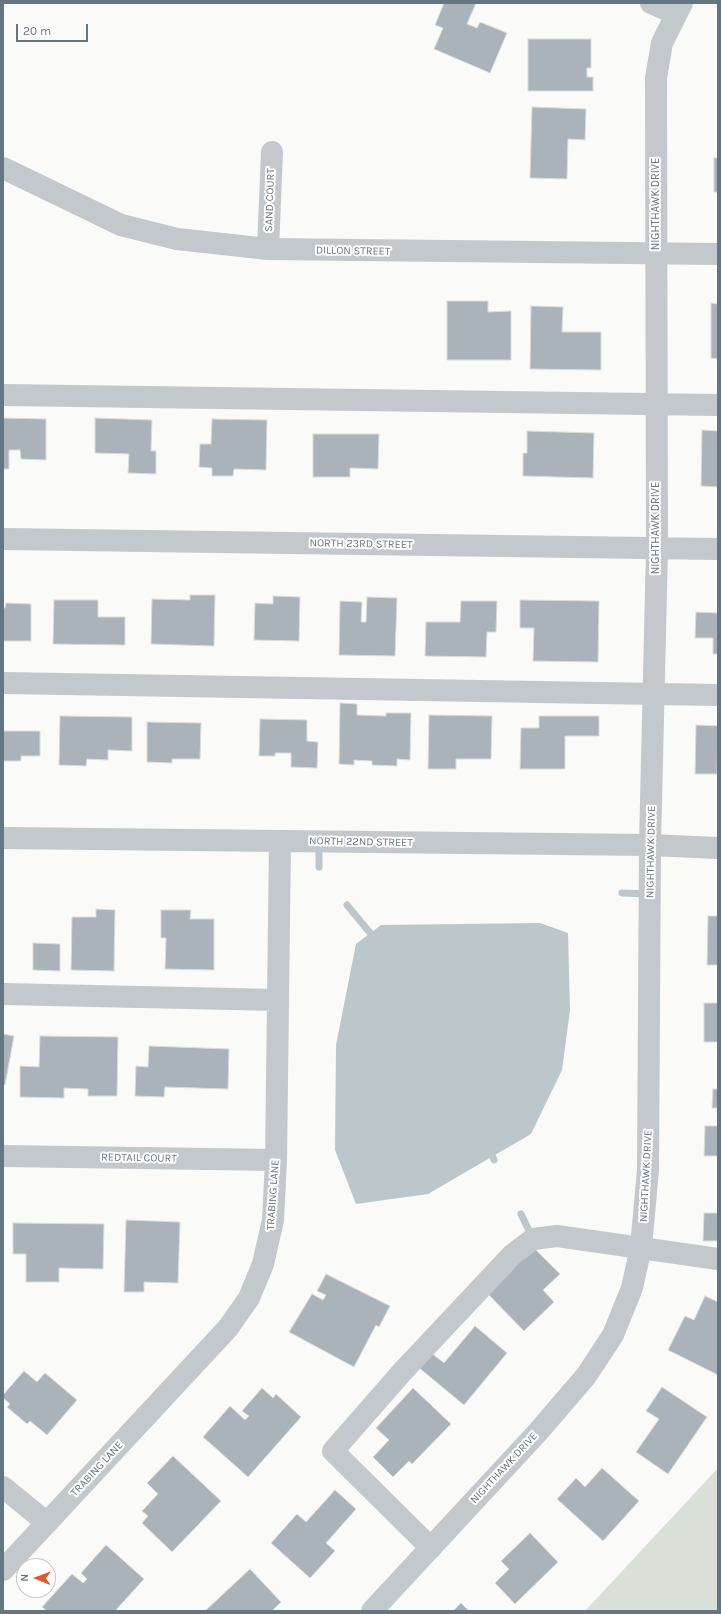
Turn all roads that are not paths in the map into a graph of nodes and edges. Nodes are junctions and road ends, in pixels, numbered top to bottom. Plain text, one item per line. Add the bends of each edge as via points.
1 (651, 3) edge
2 (679, 9) edge
3 (272, 152) dead end
4 (3, 168) edge
5 (268, 249) junction
6 (656, 253) junction
7 (718, 254) edge
8 (3, 395) edge
9 (656, 404) junction
10 (718, 406) edge
11 (3, 539) edge
12 (656, 548) junction
13 (718, 549) edge
14 (3, 683) edge
15 (654, 694) junction
16 (718, 695) edge
17 (3, 838) edge
18 (280, 841) junction
19 (650, 845) junction
20 (718, 848) edge
21 (3, 994) edge
22 (278, 1000) junction
23 (3, 1156) edge
24 (276, 1160) junction
25 (641, 1247) junction
26 (718, 1260) edge
27 (3, 1487) edge
28 (47, 1523) junction
29 (431, 1548) junction
30 (3, 1570) edge
31 (372, 1611) edge

1 - 2 street
2 - 6 street, NIGHTHAWK DRIVE via 662,43 656,78
3 - 5 street, SAND COURT
4 - 5 street, DILLON STREET via 121,225 177,239
5 - 6 street, DILLON STREET
6 - 7 street, DILLON STREET
6 - 9 street, NIGHTHAWK DRIVE
8 - 9 street
9 - 10 street
9 - 12 street, NIGHTHAWK DRIVE
11 - 12 street, NORTH 23RD STREET
12 - 13 street, NORTH 23RD STREET
12 - 15 street, NIGHTHAWK DRIVE
14 - 15 street
15 - 16 street
15 - 19 street, NIGHTHAWK DRIVE
17 - 18 street, NORTH 22ND STREET
18 - 19 street, NORTH 22ND STREET
18 - 22 street, TRABING LANE
19 - 20 street, NORTH 22ND STREET
19 - 25 street, NIGHTHAWK DRIVE via 648,1170
21 - 22 street
22 - 24 street, TRABING LANE
23 - 24 street, REDTAIL COURT
24 - 28 street, TRABING LANE via 273,1220 263,1264 249,1298 228,1328
25 - 26 street
25 - 29 street, NIGHTHAWK DRIVE via 632,1288 613,1335 586,1376
25 - 29 street via 557,1236 533,1239 512,1255 403,1371 333,1451
27 - 28 street
28 - 30 street, TRABING LANE
29 - 31 street, NIGHTHAWK DRIVE

